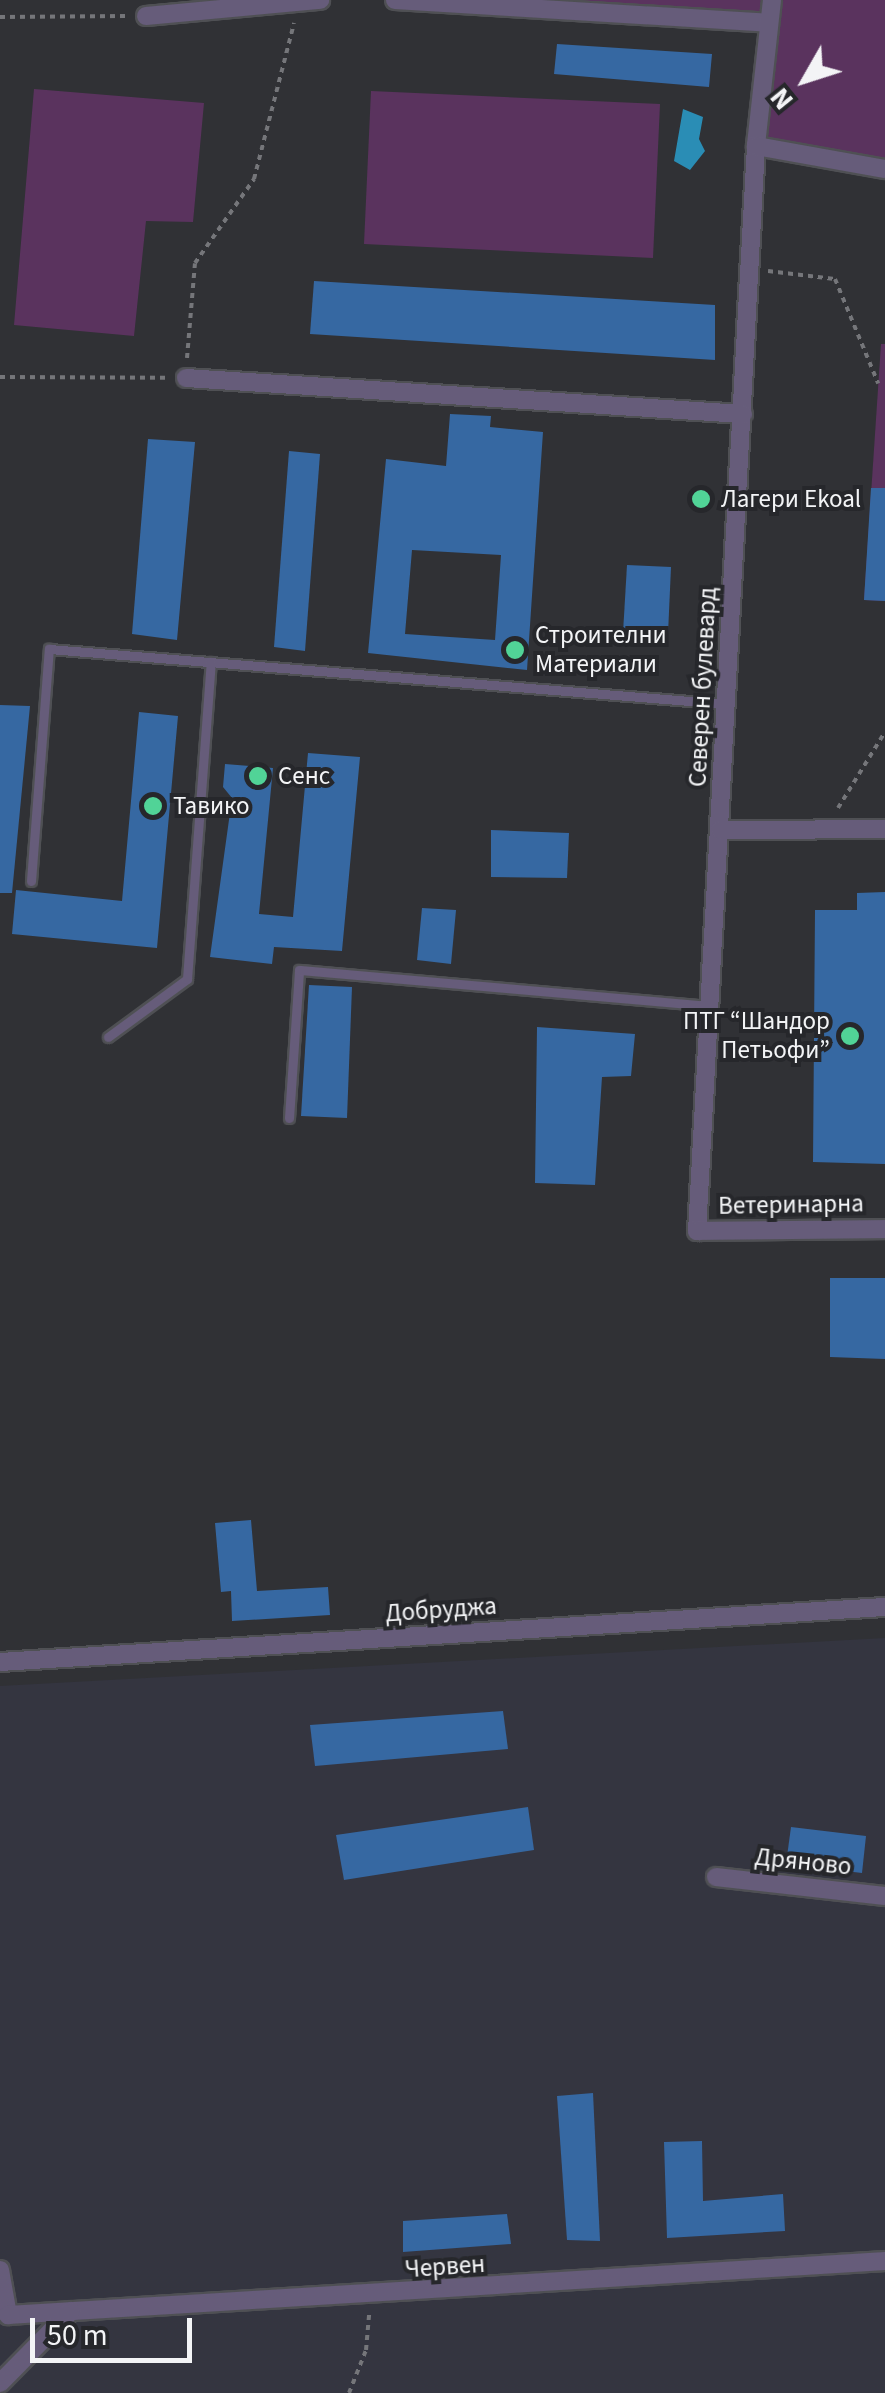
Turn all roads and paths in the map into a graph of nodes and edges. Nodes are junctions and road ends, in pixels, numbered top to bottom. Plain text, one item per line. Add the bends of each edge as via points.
1 (317, 0) edge
2 (395, 0) edge
3 (772, 0) edge
4 (146, 16) joint
5 (0, 17) edge
6 (768, 23) junction
7 (756, 146) junction
8 (885, 169) edge
9 (750, 269) junction
10 (0, 378) edge
11 (186, 378) junction
12 (878, 383) dead end
13 (743, 414) junction
14 (212, 662) junction
15 (726, 704) junction
16 (885, 732) edge
17 (720, 830) junction
18 (826, 830) junction
19 (885, 830) edge
20 (30, 881) dead end
21 (710, 1006) junction
22 (108, 1037) dead end
23 (289, 1118) dead end
24 (885, 1228) edge
25 (697, 1231) joint
26 (885, 1608) edge
27 (0, 1662) edge
28 (716, 1877) dead end
29 (885, 1896) edge
30 (885, 2262) edge
31 (0, 2270) edge
32 (370, 2298) junction
33 (71, 2311) junction
34 (0, 2383) edge
35 (348, 2393) edge

1 - 4 street
1 - 11 path via 288,30 254,179 195,263
2 - 6 street
3 - 6 street, Северен булевард
4 - 5 path
6 - 7 street, Северен булевард
7 - 8 street
7 - 9 street, Северен булевард
9 - 12 path via 836,279
9 - 13 street, Северен булевард
10 - 11 path
11 - 13 street
13 - 15 street, Северен булевард
14 - 15 lane
14 - 20 lane via 49,649
14 - 22 lane via 187,978
15 - 17 street, Северен булевард
16 - 18 path
17 - 18 street
17 - 21 street, Северен булевард
18 - 19 street
21 - 23 lane via 298,970
21 - 25 street, Северен булевард
24 - 25 street, Ветеринарна
26 - 27 street, Добруджа
28 - 29 street, Дряново
30 - 32 street, Червен
31 - 33 street, Червен via 8,2315
32 - 33 street, Червен
32 - 35 path via 366,2350
33 - 34 street

